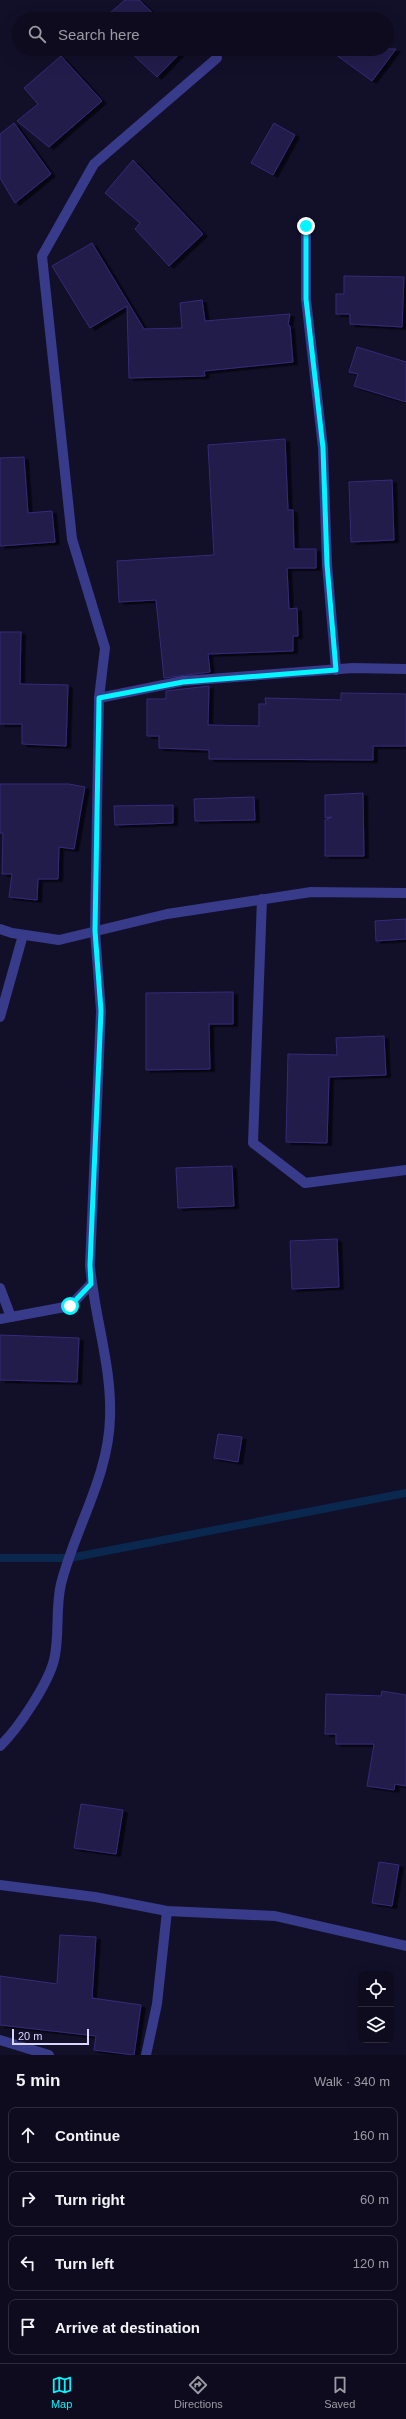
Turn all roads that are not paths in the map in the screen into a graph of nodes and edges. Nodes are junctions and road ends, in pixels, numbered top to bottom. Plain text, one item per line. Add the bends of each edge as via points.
1 (217, 58) dead end
2 (306, 226) dead end
3 (406, 669) edge
4 (336, 670) junction
5 (99, 698) junction
6 (406, 893) edge
7 (262, 899) junction
8 (0, 929) edge
9 (95, 931) junction
10 (23, 935) junction
11 (0, 1017) edge
12 (406, 1170) edge
13 (91, 1284) junction
14 (0, 1288) edge
15 (11, 1317) junction
16 (0, 1319) edge
17 (0, 1746) edge
18 (0, 1885) edge
19 (167, 1911) junction
20 (406, 1946) edge
21 (0, 2040) edge
22 (49, 2055) edge
23 (146, 2055) edge

1 - 5 street via 94,164 42,256 72,539 105,648
2 - 4 street via 306,299 323,448 327,564
3 - 4 street
4 - 5 street via 183,682
5 - 9 street
6 - 7 street via 311,892
7 - 9 street via 167,914
7 - 12 street via 253,1143 305,1183
8 - 10 street
9 - 10 street via 59,940
9 - 13 street via 101,1011
10 - 11 street
13 - 15 street via 70,1306
13 - 17 street via 104,1352 110,1417 105,1460 61,1585 54,1660 36,1698 12,1734
14 - 15 street
15 - 16 street
18 - 19 street via 95,1897
19 - 20 street via 276,1916
19 - 23 street via 157,2004
21 - 22 street

